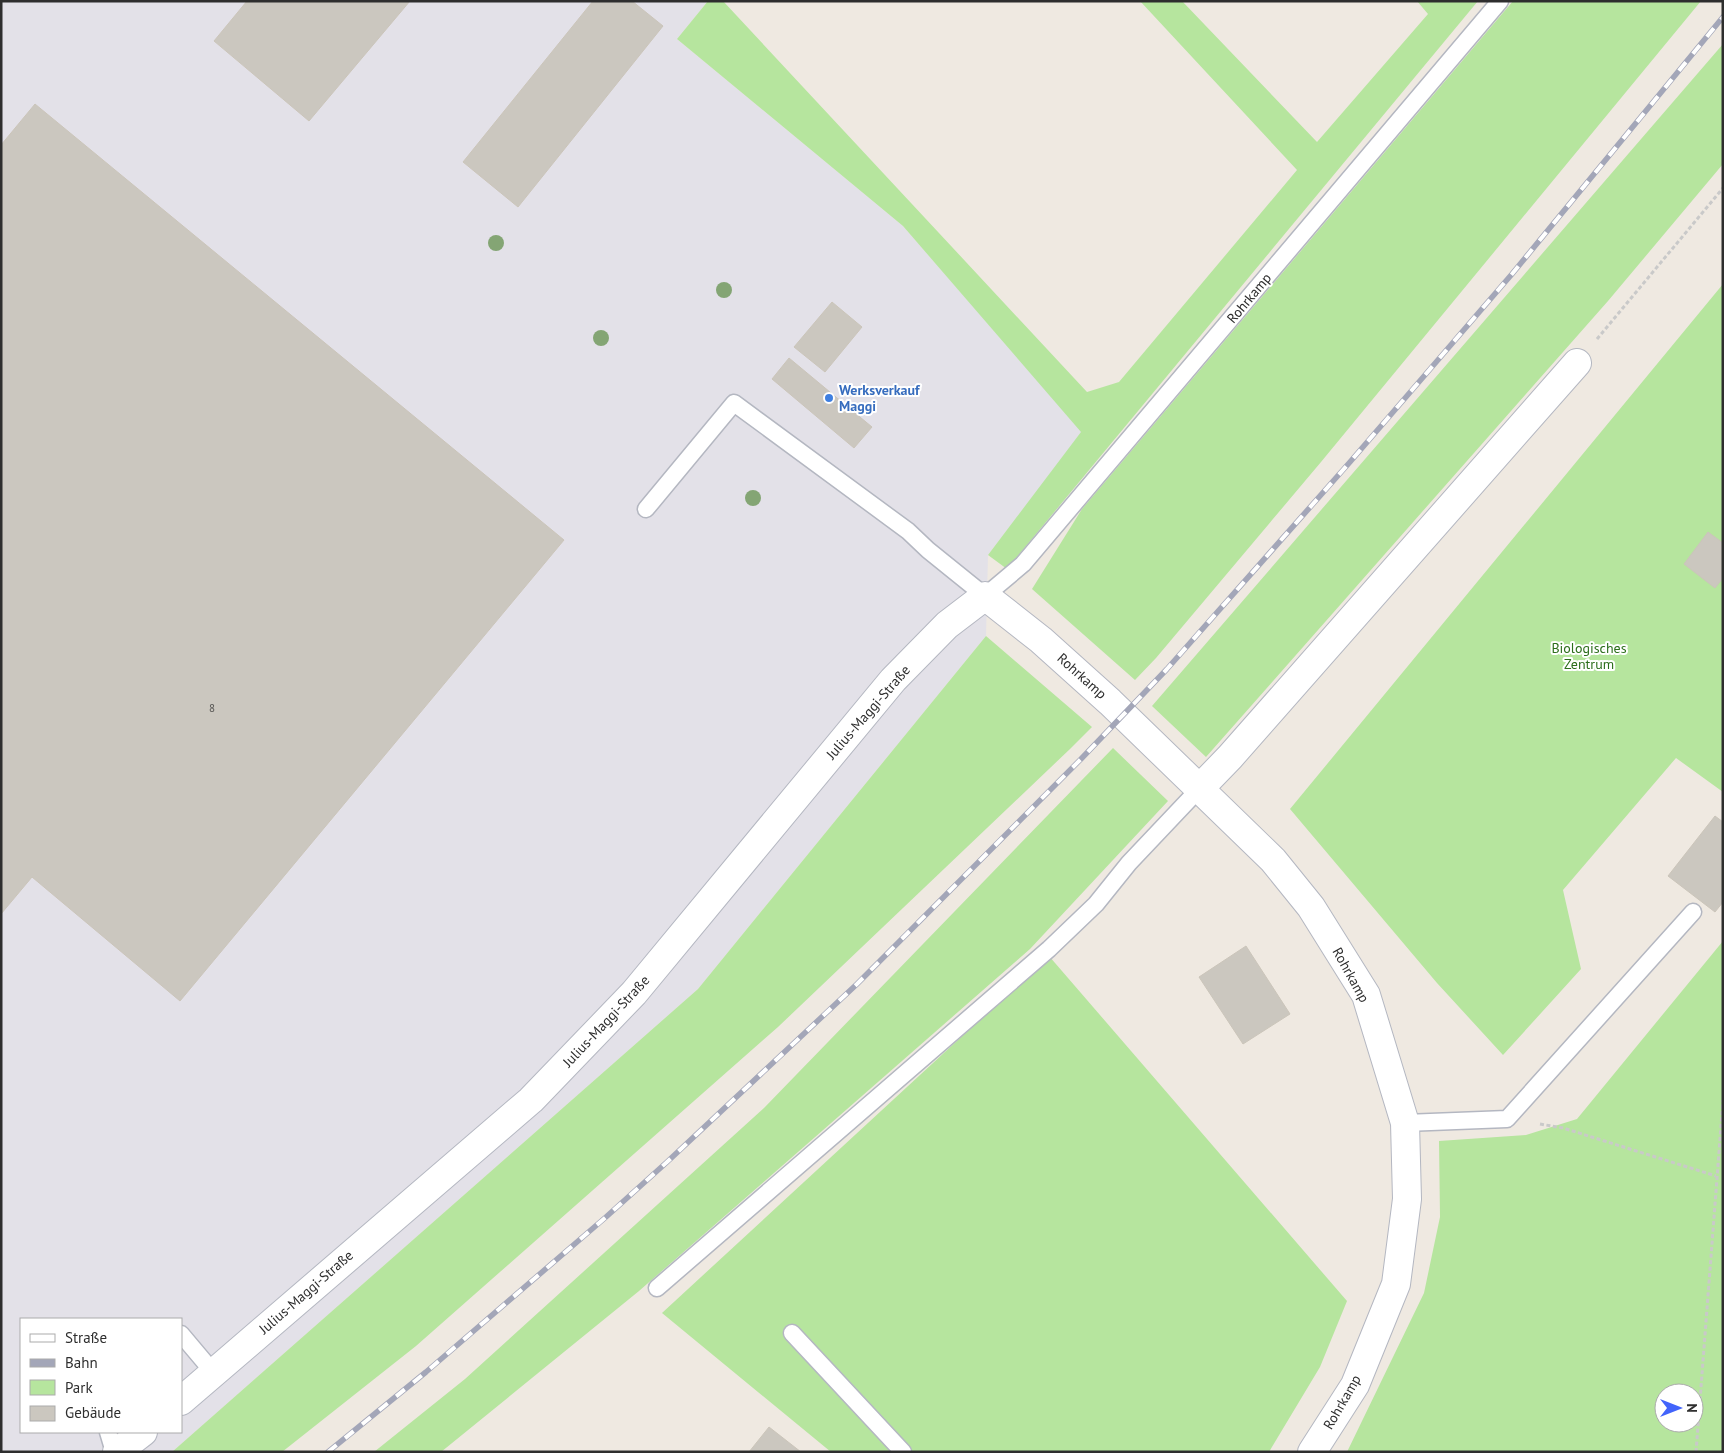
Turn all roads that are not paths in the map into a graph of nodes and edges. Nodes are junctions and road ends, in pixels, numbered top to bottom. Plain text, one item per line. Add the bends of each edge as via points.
1 (1500, 1) edge
2 (1577, 363) road end
3 (646, 509) dead end
4 (985, 596) junction
5 (1200, 788) junction
6 (1693, 912) dead end
7 (1405, 1123) junction
8 (657, 1288) dead end
9 (792, 1333) dead end
10 (182, 1335) edge
11 (213, 1372) junction
12 (182, 1400) edge
13 (108, 1433) edge
14 (142, 1433) edge
15 (116, 1452) edge
16 (902, 1452) edge
17 (1312, 1452) edge

1 - 4 lane, Rohrkamp via 1023,564
2 - 5 street
3 - 4 lane via 734,404 908,531
4 - 5 street, Rohrkamp via 1041,640
4 - 11 street, Julius-Maggi-Straße via 946,625 893,680 634,993 531,1100
5 - 7 street, Rohrkamp via 1273,860 1311,907 1366,996
5 - 8 lane via 1129,863 1096,904 1050,949
6 - 7 lane via 1507,1119
7 - 17 street, Rohrkamp via 1407,1199 1396,1284 1355,1385
9 - 16 lane
10 - 11 lane
11 - 12 street, Julius-Maggi-Straße
13 - 15 lane
14 - 15 street

